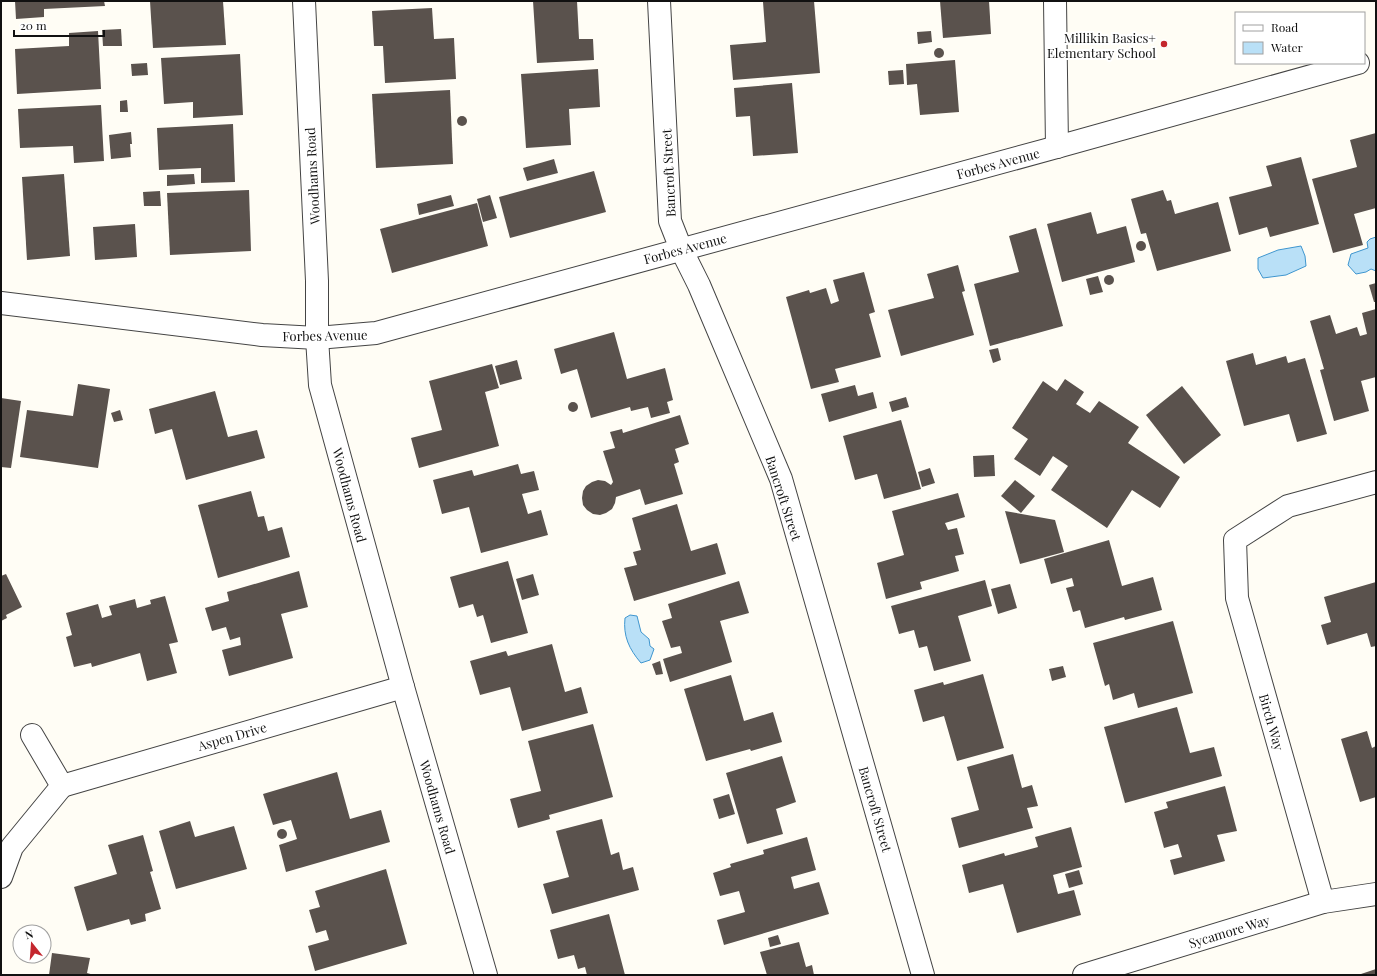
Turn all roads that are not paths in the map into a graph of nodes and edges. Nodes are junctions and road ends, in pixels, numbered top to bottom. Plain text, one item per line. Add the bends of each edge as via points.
1 (304, 1) edge
2 (659, 1) edge
3 (1055, 1) edge
4 (1376, 58) edge
5 (1365, 61) edge
6 (1354, 64) edge
7 (1057, 147) junction
8 (681, 249) junction
9 (1, 303) edge
10 (317, 338) junction
11 (1376, 482) edge
12 (403, 687) junction
13 (32, 735) dead end
14 (62, 786) junction
15 (1, 876) edge
16 (1376, 894) edge
17 (1323, 902) junction
18 (486, 975) edge
19 (923, 975) edge
20 (1084, 975) edge

1 - 10 street, Woodhams Road via 317,273
2 - 8 street, Bancroft Street via 670,222
3 - 7 street
4 - 5 street
6 - 7 street, Forbes Avenue
7 - 8 street, Forbes Avenue
8 - 10 street, Forbes Avenue via 376,333
8 - 19 street, Bancroft Street via 699,285 781,479
9 - 10 street, Forbes Avenue via 262,335
10 - 12 street, Woodhams Road via 320,385
11 - 17 street, Birch Way via 1288,506 1235,540 1237,598
12 - 14 street, Aspen Drive
12 - 18 street, Woodhams Road
13 - 14 street
14 - 15 street via 12,847
16 - 17 street, Sycamore Way
17 - 20 street, Sycamore Way

